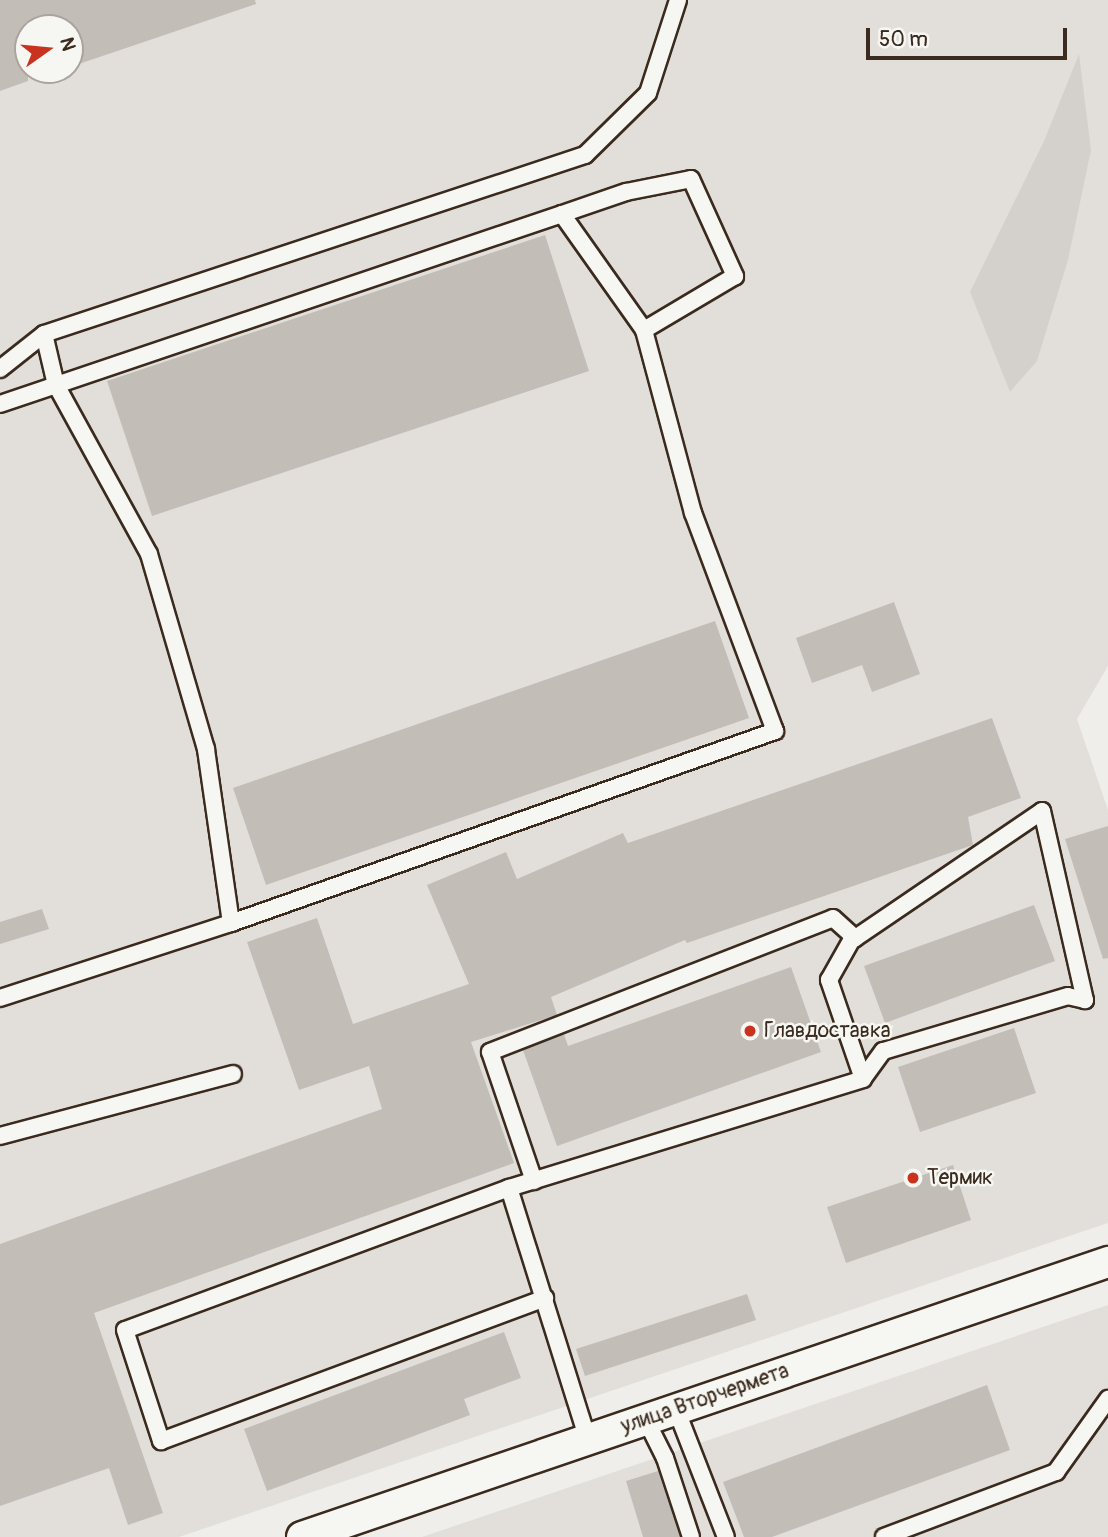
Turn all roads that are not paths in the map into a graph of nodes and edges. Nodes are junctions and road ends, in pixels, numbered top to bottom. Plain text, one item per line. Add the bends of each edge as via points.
1 (678, 0) edge
2 (562, 214) junction
3 (644, 330) junction
4 (44, 334) junction
5 (0, 369) edge
6 (56, 385) junction
7 (0, 404) edge
8 (231, 923) junction
9 (855, 938) junction
10 (0, 998) edge
11 (233, 1074) dead end
12 (863, 1079) junction
13 (0, 1136) edge
14 (534, 1181) junction
15 (509, 1188) junction
16 (1108, 1262) edge
17 (545, 1298) junction
18 (1108, 1399) edge
19 (677, 1409) junction
20 (646, 1420) junction
21 (588, 1440) junction
22 (302, 1537) edge
23 (691, 1537) edge
24 (726, 1537) edge
25 (884, 1537) edge

1 - 4 lane via 648,93 585,155
2 - 3 lane
2 - 3 lane via 626,192 691,179 735,276
2 - 6 lane
3 - 8 lane via 693,513 775,731
4 - 5 lane
4 - 6 lane
6 - 7 lane
6 - 8 lane via 149,554 206,749
8 - 10 lane
9 - 12 lane via 828,980
9 - 12 lane via 1042,811 1085,1000 1068,996 883,1051
9 - 14 lane via 833,918 490,1052
11 - 13 lane
12 - 14 lane
14 - 15 lane
15 - 17 lane
15 - 17 lane via 125,1330 160,1441
16 - 19 street, улица Вторчермета
17 - 21 lane
18 - 25 lane via 1056,1472
19 - 20 street, улица Вторчермета
19 - 24 lane
20 - 21 street, улица Вторчермета
20 - 23 lane
21 - 22 street, улица Вторчермета

